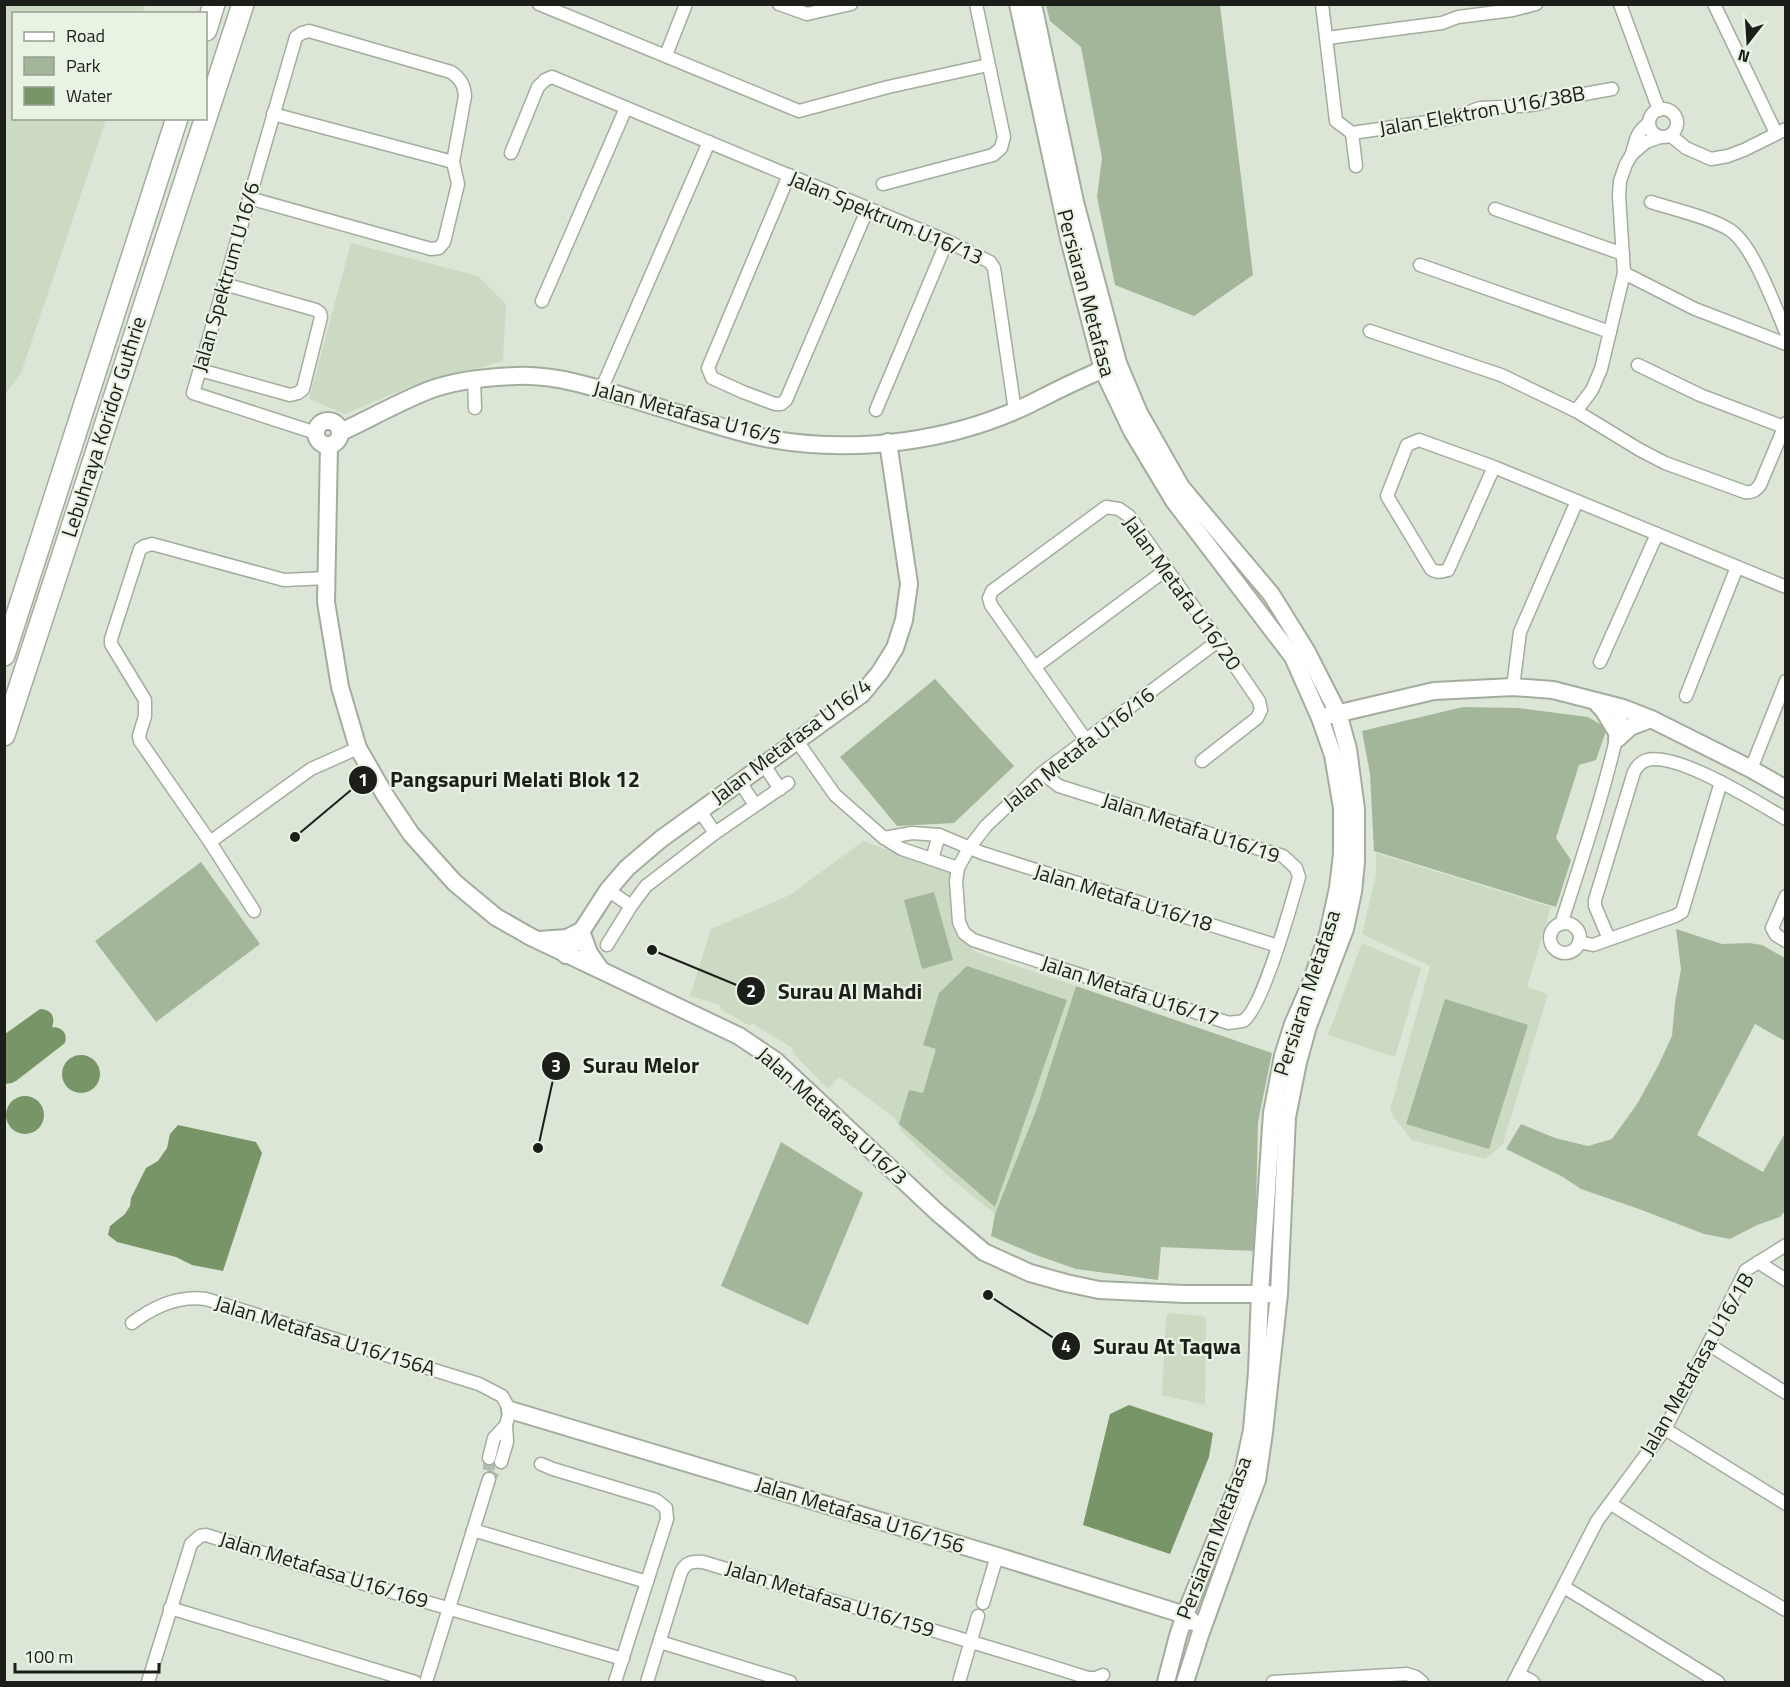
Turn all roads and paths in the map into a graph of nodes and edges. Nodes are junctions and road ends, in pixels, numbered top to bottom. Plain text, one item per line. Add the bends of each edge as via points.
1 (214, 4) edge
2 (243, 4) edge
3 (539, 4) edge
4 (686, 4) edge
5 (779, 4) edge
6 (851, 4) edge
7 (976, 4) edge
8 (1018, 4) edge
9 (1033, 4) edge
10 (1323, 4) edge
11 (1536, 4) edge
12 (1620, 4) edge
13 (1714, 4) edge
14 (207, 27) edge
15 (1327, 38) junction
16 (666, 55) junction
17 (988, 65) junction
18 (1612, 89) dead end
19 (626, 108) junction
20 (1659, 110) junction
21 (207, 114) edge
22 (273, 114) junction
23 (176, 120) edge
24 (205, 120) edge
25 (1649, 123) junction
26 (1780, 131) edge
27 (1352, 133) junction
28 (1665, 136) junction
29 (709, 142) junction
30 (511, 153) dead end
31 (1632, 154) junction
32 (453, 162) junction
33 (1356, 166) dead end
34 (789, 175) junction
35 (883, 184) dead end
36 (249, 198) junction
37 (1651, 202) dead end
38 (868, 208) junction
39 (1495, 209) dead end
40 (948, 242) junction
41 (1623, 254) junction
42 (1420, 265) dead end
43 (1624, 273) junction
44 (224, 284) junction
45 (542, 301) dead end
46 (1370, 331) dead end
47 (1610, 332) junction
48 (1785, 332) edge
49 (1095, 342) junction
50 (1113, 344) junction
51 (1785, 344) edge
52 (1638, 365) dead end
53 (200, 370) junction
54 (1103, 370) junction
55 (1081, 379) junction
56 (474, 380) junction
57 (1111, 388) junction
58 (601, 390) junction
59 (475, 408) dead end
60 (876, 410) dead end
61 (1015, 411) junction
62 (1576, 411) junction
63 (1785, 425) edge
64 (341, 432) junction
65 (316, 433) junction
66 (888, 442) junction
67 (328, 445) junction
68 (1494, 467) junction
69 (1577, 501) junction
70 (1657, 534) junction
71 (1737, 567) junction
72 (1167, 569) junction
73 (327, 578) junction
74 (1785, 587) edge
75 (1218, 641) junction
76 (4, 655) edge
77 (1600, 662) dead end
78 (1035, 667) junction
79 (1785, 681) edge
80 (1513, 687) junction
81 (1686, 696) dead end
82 (1595, 701) junction
83 (1623, 708) junction
84 (1338, 713) junction
85 (1320, 718) junction
86 (1651, 719) junction
87 (4, 735) edge
88 (1617, 737) junction
89 (1086, 740) junction
90 (797, 741) junction
91 (358, 748) junction
92 (1202, 761) dead end
93 (764, 765) junction
94 (1751, 769) junction
95 (1042, 773) junction
96 (740, 782) junction
97 (1721, 782) junction
98 (1785, 789) edge
99 (755, 805) junction
100 (700, 811) junction
101 (1785, 819) edge
102 (715, 833) junction
103 (939, 835) junction
104 (884, 838) junction
105 (210, 842) junction
106 (969, 848) junction
107 (932, 859) junction
108 (958, 868) junction
109 (608, 890) junction
110 (1785, 896) edge
111 (631, 906) junction
112 (254, 911) dead end
113 (1562, 924) junction
114 (581, 931) junction
115 (535, 939) junction
116 (1609, 939) junction
117 (973, 940) joint
118 (1785, 941) edge
119 (1579, 942) junction
120 (607, 945) dead end
121 (1278, 946) junction
122 (566, 955) junction
123 (603, 972) junction
124 (1785, 1245) edge
125 (1758, 1262) junction
126 (1785, 1280) edge
127 (1260, 1293) junction
128 (1279, 1294) junction
129 (132, 1323) dead end
130 (1708, 1344) junction
131 (1785, 1393) edge
132 (508, 1418) junction
133 (1665, 1429) junction
134 (495, 1460) tunnel mouth
135 (541, 1464) dead end
136 (489, 1479) dead end
137 (1611, 1504) junction
138 (1785, 1504) edge
139 (473, 1530) junction
140 (997, 1556) junction
141 (647, 1582) junction
142 (1564, 1587) junction
143 (983, 1603) dead end
144 (170, 1608) junction
145 (448, 1608) junction
146 (1209, 1609) junction
147 (1785, 1610) edge
148 (1185, 1615) junction
149 (978, 1616) dead end
150 (1200, 1635) junction
151 (971, 1641) junction
152 (660, 1642) junction
153 (623, 1659) junction
154 (1102, 1675) dead end
155 (1516, 1678) edge
156 (148, 1683) edge
157 (415, 1683) edge
158 (426, 1683) edge
159 (615, 1683) edge
160 (647, 1683) edge
161 (790, 1683) edge
162 (959, 1683) edge
163 (1166, 1683) edge
164 (1185, 1683) edge
165 (1273, 1683) edge
166 (1422, 1683) edge
167 (1533, 1683) edge
168 (1719, 1683) edge

1 - 14 highway
2 - 21 highway, Lebuhraya Koridor Guthrie
3 - 16 street
4 - 16 street
5 - 6 street via 807,14
7 - 17 street
8 - 49 street, Persiaran Metafasa
9 - 50 street, Persiaran Metafasa via 1075,202
10 - 15 street
11 - 15 street via 1442,23
12 - 20 street
13 - 26 street
15 - 27 street via 1336,121
16 - 17 street via 800,111
17 - 35 street via 1004,137 1001,148 993,155
18 - 27 street, Jalan Elektron U16/38B
19 - 29 street, Jalan Spektrum U16/13
19 - 30 street, Jalan Spektrum U16/13 via 552,77 538,87
19 - 45 street
20 - 25 street
20 - 28 street via 1672,112 1676,120 1676,129
22 - 32 street
22 - 32 street, Jalan Spektrum U16/6 via 296,37 309,31 459,77 465,96
22 - 36 street, Jalan Spektrum U16/6
23 - 76 highway, Lebuhraya Koridor Guthrie
24 - 87 highway, Lebuhraya Koridor Guthrie
25 - 28 street via 1653,134
25 - 31 street via 1640,130
26 - 28 street via 1744,150 1711,159
27 - 33 street
28 - 31 street via 1646,142
29 - 34 street, Jalan Spektrum U16/13
29 - 58 street
31 - 41 street via 1620,182
32 - 36 street via 458,184 444,242 438,248
34 - 38 street, Jalan Spektrum U16/13
34 - 38 street via 708,368 712,378 744,392 775,404 786,400
36 - 44 street, Jalan Spektrum U16/6
37 - 48 street via 1721,225 1741,239
38 - 40 street, Jalan Spektrum U16/13
39 - 41 street
40 - 60 street
40 - 61 street, Jalan Spektrum U16/13 via 990,262 994,268
41 - 43 street
42 - 47 street
43 - 47 street
43 - 51 street via 1695,309
44 - 53 street, Jalan Spektrum U16/6
44 - 53 street via 320,313 303,390 290,395
46 - 62 street via 1502,375
47 - 62 street via 1602,369
49 - 54 street, Persiaran Metafasa
49 - 55 street
50 - 54 street via 1110,362
50 - 84 street, Persiaran Metafasa via 1139,413 1181,487 1271,594
52 - 63 street via 1700,395
53 - 65 street, Jalan Spektrum U16/6 via 193,393
54 - 55 street, Jalan Metafasa U16/5
54 - 57 street, Persiaran Metafasa
55 - 57 street
55 - 61 street, Jalan Metafasa U16/5
56 - 58 street, Jalan Metafasa U16/5 via 517,376 556,379
56 - 59 street
56 - 64 street, Jalan Metafasa U16/5 via 428,390
57 - 85 street, Persiaran Metafasa via 1174,501 1293,657
58 - 66 street, Jalan Metafasa U16/5 via 771,439 847,446
61 - 66 street, Jalan Metafasa U16/5 via 952,434
62 - 63 street via 1665,463 1745,492 1760,485
64 - 65 street via 337,424 328,420 320,424
64 - 67 street via 337,441
65 - 67 street
66 - 90 street, Jalan Metafasa U16/4 via 909,584 904,620 890,656 862,694
67 - 73 street, Jalan Metafasa U16/3
68 - 68 street via 1419,440 1407,445 1387,496 1431,569 1448,570
68 - 69 street
69 - 70 street
69 - 80 street via 1520,633
70 - 71 street
70 - 77 street
71 - 74 street
71 - 81 street
72 - 75 street, Jalan Metafa U16/20
72 - 78 street
72 - 78 street, Jalan Metafa U16/20 via 1129,516 1106,507 992,591 991,605
73 - 91 street, Jalan Metafasa U16/3 via 326,602 340,687
73 - 105 street via 284,580 152,544 141,549 111,644 146,704 140,741
75 - 89 street, Jalan Metafa U16/16
75 - 92 street, Jalan Metafa U16/20 via 1259,701 1261,710 1257,718
78 - 89 street, Jalan Metafa U16/20
79 - 94 street
80 - 82 street via 1553,690
80 - 84 street via 1434,691
82 - 83 street
82 - 88 street
83 - 86 street
83 - 88 street
84 - 85 street
84 - 128 street, Persiaran Metafasa via 1348,749 1356,809 1353,892 1345,929 1308,1026 1287,1117
85 - 127 street, Persiaran Metafasa via 1333,756 1342,808 1341,866 1328,934 1293,1024 1272,1113
86 - 88 street
86 - 94 street
88 - 113 street
89 - 95 street, Jalan Metafa U16/16
90 - 93 street, Jalan Metafasa U16/4
90 - 104 street via 835,795
91 - 105 street via 311,769
91 - 115 street, Jalan Metafasa U16/3 via 411,834 455,883 496,917
93 - 96 street, Jalan Metafasa U16/4
93 - 99 street, Jalan Metafasa U16/4 via 784,786
94 - 98 street
95 - 106 street, Jalan Metafa U16/16 via 986,826
95 - 121 street, Jalan Metafa U16/19 via 1059,786 1283,856 1296,868 1299,877
96 - 99 street
96 - 100 street, Jalan Metafasa U16/4
97 - 101 street
97 - 116 street via 1682,912
97 - 116 street via 1660,760 1650,759 1637,766 1595,900
99 - 102 street, Jalan Metafasa U16/4
100 - 102 street
100 - 109 street, Jalan Metafasa U16/4 via 627,868
102 - 111 street, Jalan Metafasa U16/4 via 646,886
103 - 104 street via 912,833
103 - 106 street, Jalan Metafa U16/18
103 - 107 street
104 - 107 street
105 - 112 street
106 - 108 street, Jalan Metafa U16/16
106 - 121 street, Jalan Metafa U16/18
107 - 108 street
108 - 117 street, Jalan Metafa U16/16 via 959,922
109 - 111 street
109 - 114 street, Jalan Metafasa U16/4
110 - 118 street via 1772,928
111 - 120 street, Jalan Metafasa U16/4
113 - 119 street via 1577,929
113 - 119 street via 1554,928 1552,945 1567,952
114 - 115 street via 567,938
114 - 122 street, Jalan Metafasa U16/4
114 - 123 street via 589,953
115 - 122 street, Jalan Metafasa U16/3
116 - 119 street via 1593,945
117 - 121 street, Jalan Metafa U16/17 via 1229,1023 1242,1021 1252,1011
122 - 123 street, Jalan Metafasa U16/3
123 - 127 street, Jalan Metafasa U16/3 via 739,1036 776,1061 984,1252 1030,1273 1099,1290
124 - 125 street, Jalan Metafasa U16/1B
125 - 126 street
125 - 130 street, Jalan Metafasa U16/1B via 1746,1270
127 - 128 street, Jalan Metafasa U16/3
127 - 148 street, Persiaran Metafasa via 1252,1430 1243,1472
128 - 146 street, Persiaran Metafasa via 1257,1480
129 - 132 street, Jalan Metafasa U16/156A via 176,1301 206,1299 479,1384 502,1396
130 - 131 street
130 - 133 street, Jalan Metafasa U16/1B
132 - 134 street via 507,1442
132 - 140 street, Jalan Metafasa U16/156
133 - 137 street, Jalan Metafasa U16/1B
133 - 138 street
135 - 141 street via 657,1500 666,1508 667,1519
136 - 139 street
137 - 142 street, Jalan Metafasa U16/1B
137 - 147 street
139 - 141 street
139 - 145 street
140 - 143 street
140 - 148 street, Jalan Metafasa U16/156
141 - 153 street
142 - 155 street, Jalan Metafasa U16/1B
142 - 168 street
144 - 145 street, Jalan Metafasa U16/169 via 191,1544 200,1536
144 - 156 street
144 - 157 street
145 - 153 street, Jalan Metafasa U16/169
145 - 158 street
146 - 148 street via 1198,1615
146 - 150 street, Persiaran Metafasa
148 - 150 street
148 - 163 street, Persiaran Metafasa
149 - 151 street
150 - 164 street, Persiaran Metafasa
151 - 152 street, Jalan Metafasa U16/159 via 703,1562 688,1563 681,1572
151 - 154 street, Jalan Metafasa U16/159 via 1088,1678
151 - 162 street
152 - 160 street
152 - 161 street
153 - 159 street
155 - 167 street
165 - 166 street via 1407,1674

